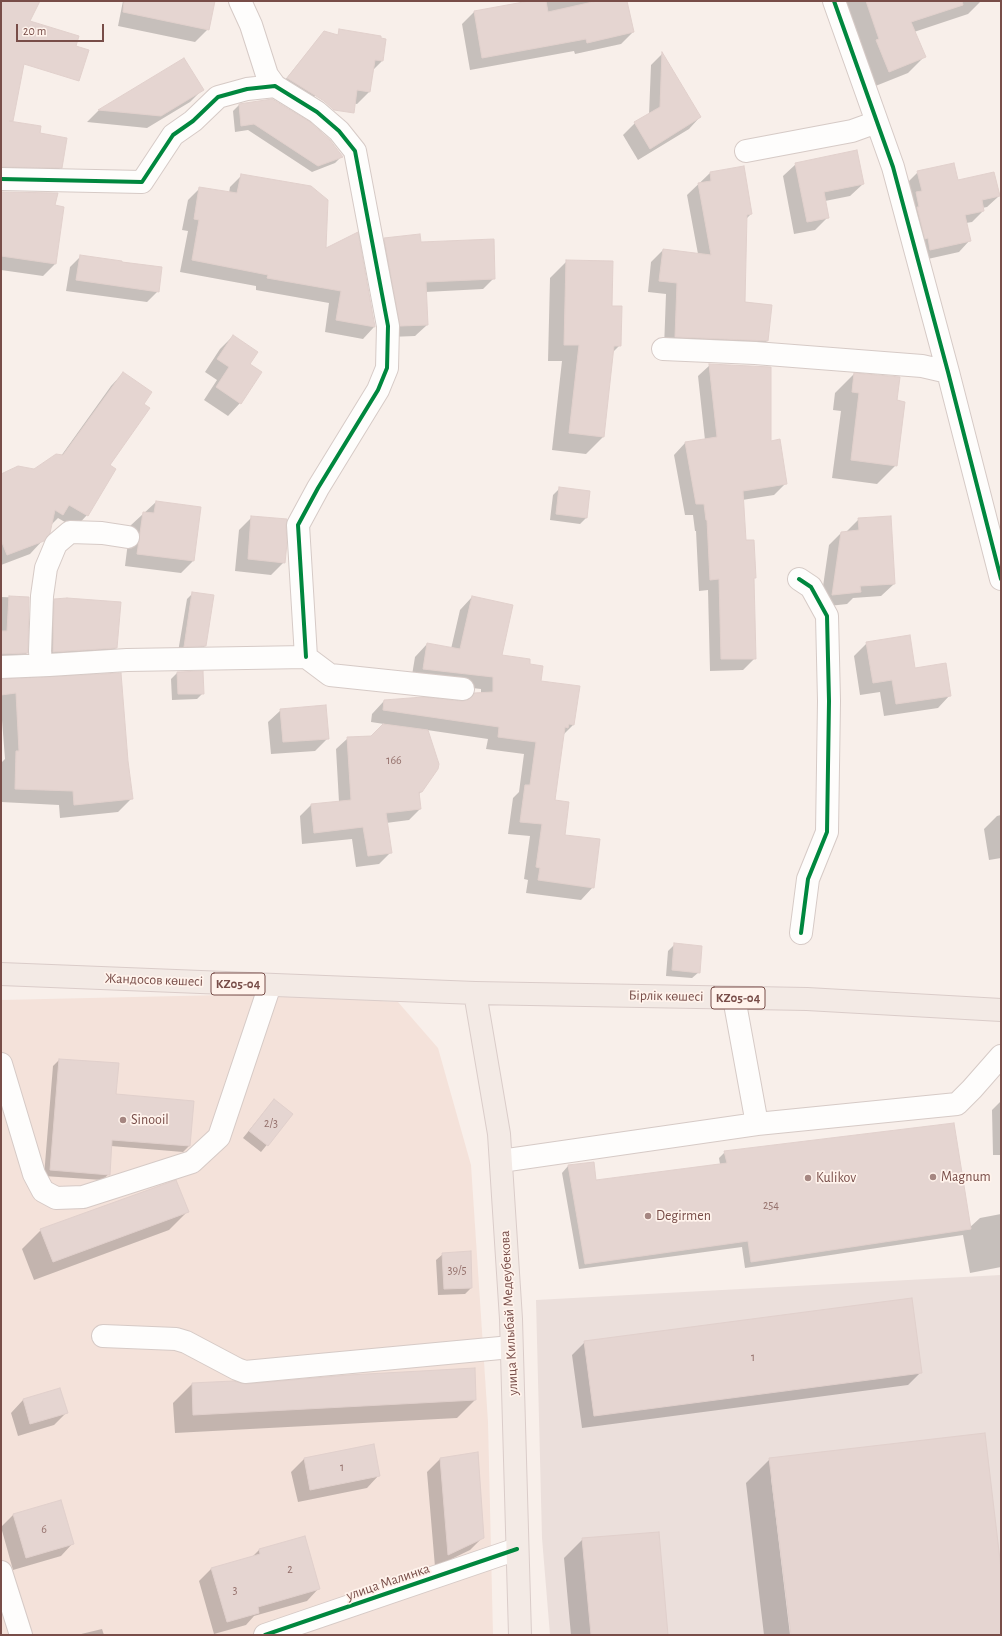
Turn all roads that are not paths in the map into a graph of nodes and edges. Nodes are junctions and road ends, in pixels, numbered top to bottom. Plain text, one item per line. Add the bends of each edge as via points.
1 (240, 1) edge
2 (833, 2) edge
3 (274, 86) junction
4 (877, 122) junction
5 (746, 151) dead end
6 (1, 179) edge
7 (663, 348) dead end
8 (948, 372) junction
9 (128, 537) dead end
10 (799, 579) dead end
11 (1001, 579) edge
12 (306, 657) junction
13 (41, 665) junction
14 (1, 667) edge
15 (463, 689) dead end
16 (801, 933) dead end
17 (1, 974) edge
18 (270, 985) junction
19 (474, 993) junction
20 (734, 998) junction
21 (1001, 1010) edge
22 (1001, 1056) edge
23 (1, 1064) edge
24 (757, 1124) junction
25 (501, 1161) junction
26 (103, 1336) dead end
27 (511, 1347) junction
28 (517, 1549) junction
29 (1, 1572) edge
30 (21, 1635) edge
31 (265, 1635) edge
32 (520, 1635) edge

1 - 3 street via 251,25 267,75
2 - 4 street
3 - 6 street via 248,89 218,97 193,121 173,135 142,182
3 - 12 street via 317,112 355,151 388,326 387,368 378,390 298,525
4 - 5 street via 852,131
4 - 8 street via 893,167
7 - 8 street via 922,366
8 - 11 street
9 - 13 street via 70,532 56,544 46,568 42,596
10 - 16 street via 811,587 827,616 829,701 827,832 808,879
12 - 13 street via 127,660
12 - 15 street via 330,675
13 - 14 street
17 - 18 main road, Жандосов көшесі / KZ05-04
18 - 19 main road, Жандосов көшесі / KZ05-04
18 - 23 street via 219,1137 192,1162 83,1197 56,1198 43,1191 34,1174
19 - 20 main road, Бірлік көшесі / KZ05-04
19 - 25 main road, улица Килыбай Медеубекова via 499,1134
20 - 21 main road, Бірлік көшесі / KZ05-04 via 807,999
20 - 24 street
22 - 24 street via 957,1104
24 - 25 street
25 - 27 main road, улица Килыбай Медеубекова
26 - 27 street via 176,1339 245,1372
27 - 28 main road, улица Килыбай Медеубекова
28 - 31 street, улица Малинка
28 - 32 main road, улица Килыбай Медеубекова
29 - 30 street

